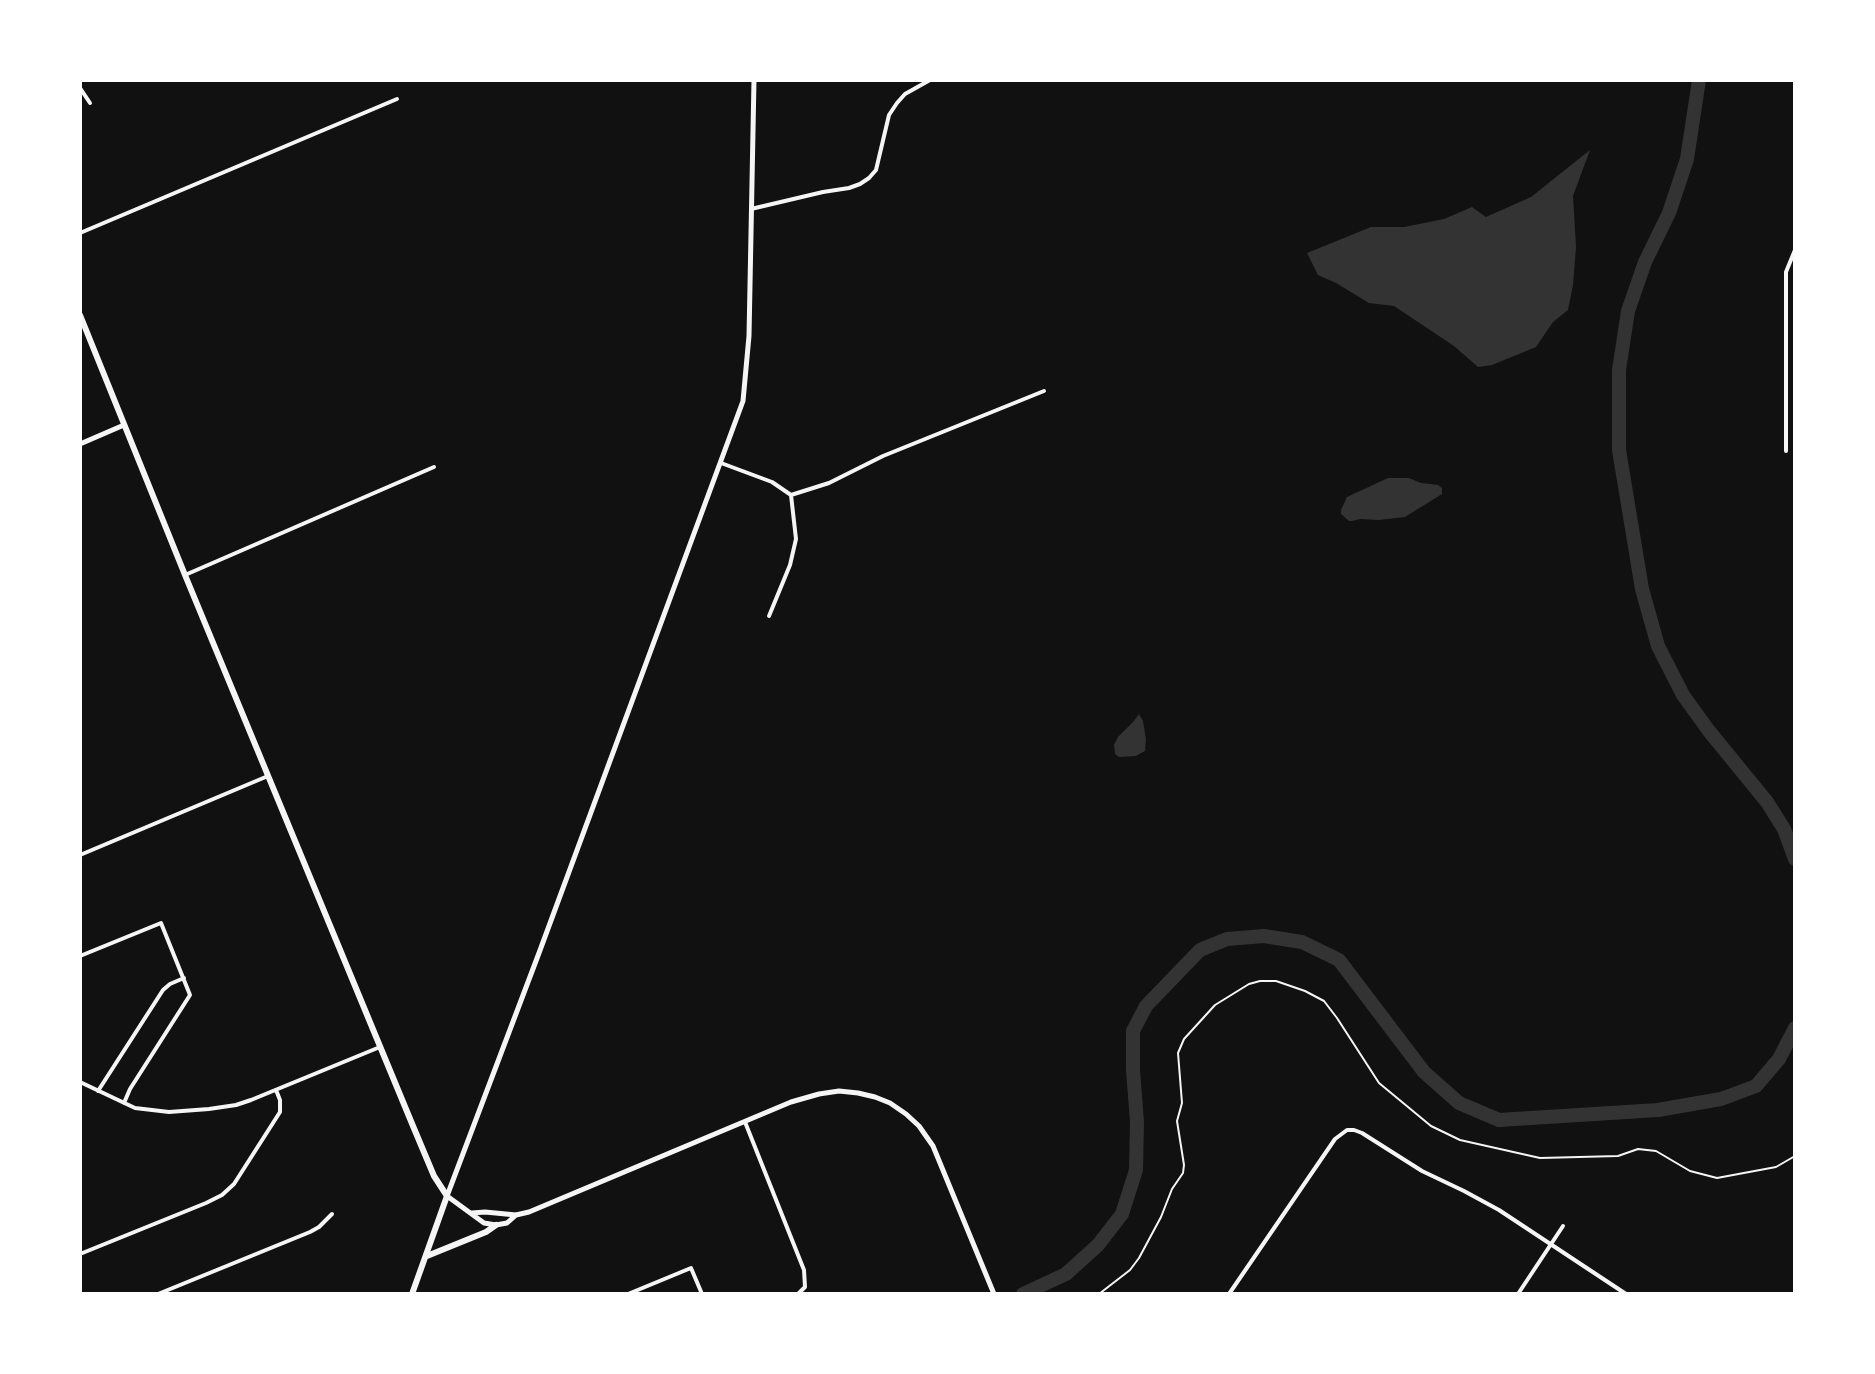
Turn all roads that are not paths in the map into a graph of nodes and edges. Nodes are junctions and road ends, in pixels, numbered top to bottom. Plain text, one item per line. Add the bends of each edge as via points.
1 (754, 80) edge
2 (930, 80) edge
3 (80, 88) edge
4 (397, 99) dead end
5 (90, 103) dead end
6 (751, 209) junction
7 (80, 233) edge
8 (1795, 250) edge
9 (80, 315) edge
10 (1044, 391) dead end
11 (124, 425) junction
12 (80, 444) edge
13 (1786, 451) dead end
14 (721, 463) junction
15 (434, 467) dead end
16 (791, 495) junction
17 (185, 575) junction
18 (769, 616) dead end
19 (268, 776) junction
20 (80, 855) edge
21 (80, 956) edge
22 (184, 978) junction
23 (380, 1047) junction
24 (80, 1082) edge
25 (276, 1090) junction
26 (98, 1091) junction
27 (124, 1103) junction
28 (745, 1122) junction
29 (447, 1196) junction
30 (472, 1213) junction
31 (332, 1214) dead end
32 (516, 1215) junction
33 (496, 1225) junction
34 (1563, 1226) dead end
35 (1551, 1245) junction
36 (80, 1254) edge
37 (427, 1256) junction
38 (158, 1294) edge
39 (412, 1294) edge
40 (628, 1294) edge
41 (702, 1294) edge
42 (798, 1294) edge
43 (994, 1294) edge
44 (1229, 1294) edge
45 (1518, 1294) edge
46 (1626, 1294) edge

1 - 6 street
2 - 6 street via 905,94 889,115 876,170 869,178 849,188
3 - 5 street
4 - 7 street
6 - 14 street via 747,374
8 - 13 street via 1786,272
9 - 11 main road
10 - 16 street
11 - 12 street
11 - 17 main road
14 - 16 street
14 - 29 street
15 - 17 street
16 - 18 street via 796,539
17 - 19 main road
19 - 20 street
19 - 23 main road
21 - 22 street via 161,923
22 - 26 street via 163,990
22 - 27 street via 190,995
23 - 25 street
23 - 29 main road
24 - 26 street
25 - 27 street via 209,1109 152,1111
25 - 36 street via 280,1112 222,1195
26 - 27 street
28 - 32 street
28 - 42 street via 804,1270 805,1287
28 - 43 street via 829,1093 875,1097 906,1114 933,1146
29 - 30 street
29 - 37 main road
30 - 32 street
30 - 33 street
31 - 38 street via 310,1232
32 - 33 street
33 - 37 main road
34 - 35 street
35 - 44 street via 1499,1210 1362,1133 1347,1130 1335,1139
35 - 45 street
35 - 46 street
37 - 39 main road
40 - 41 street via 691,1268

